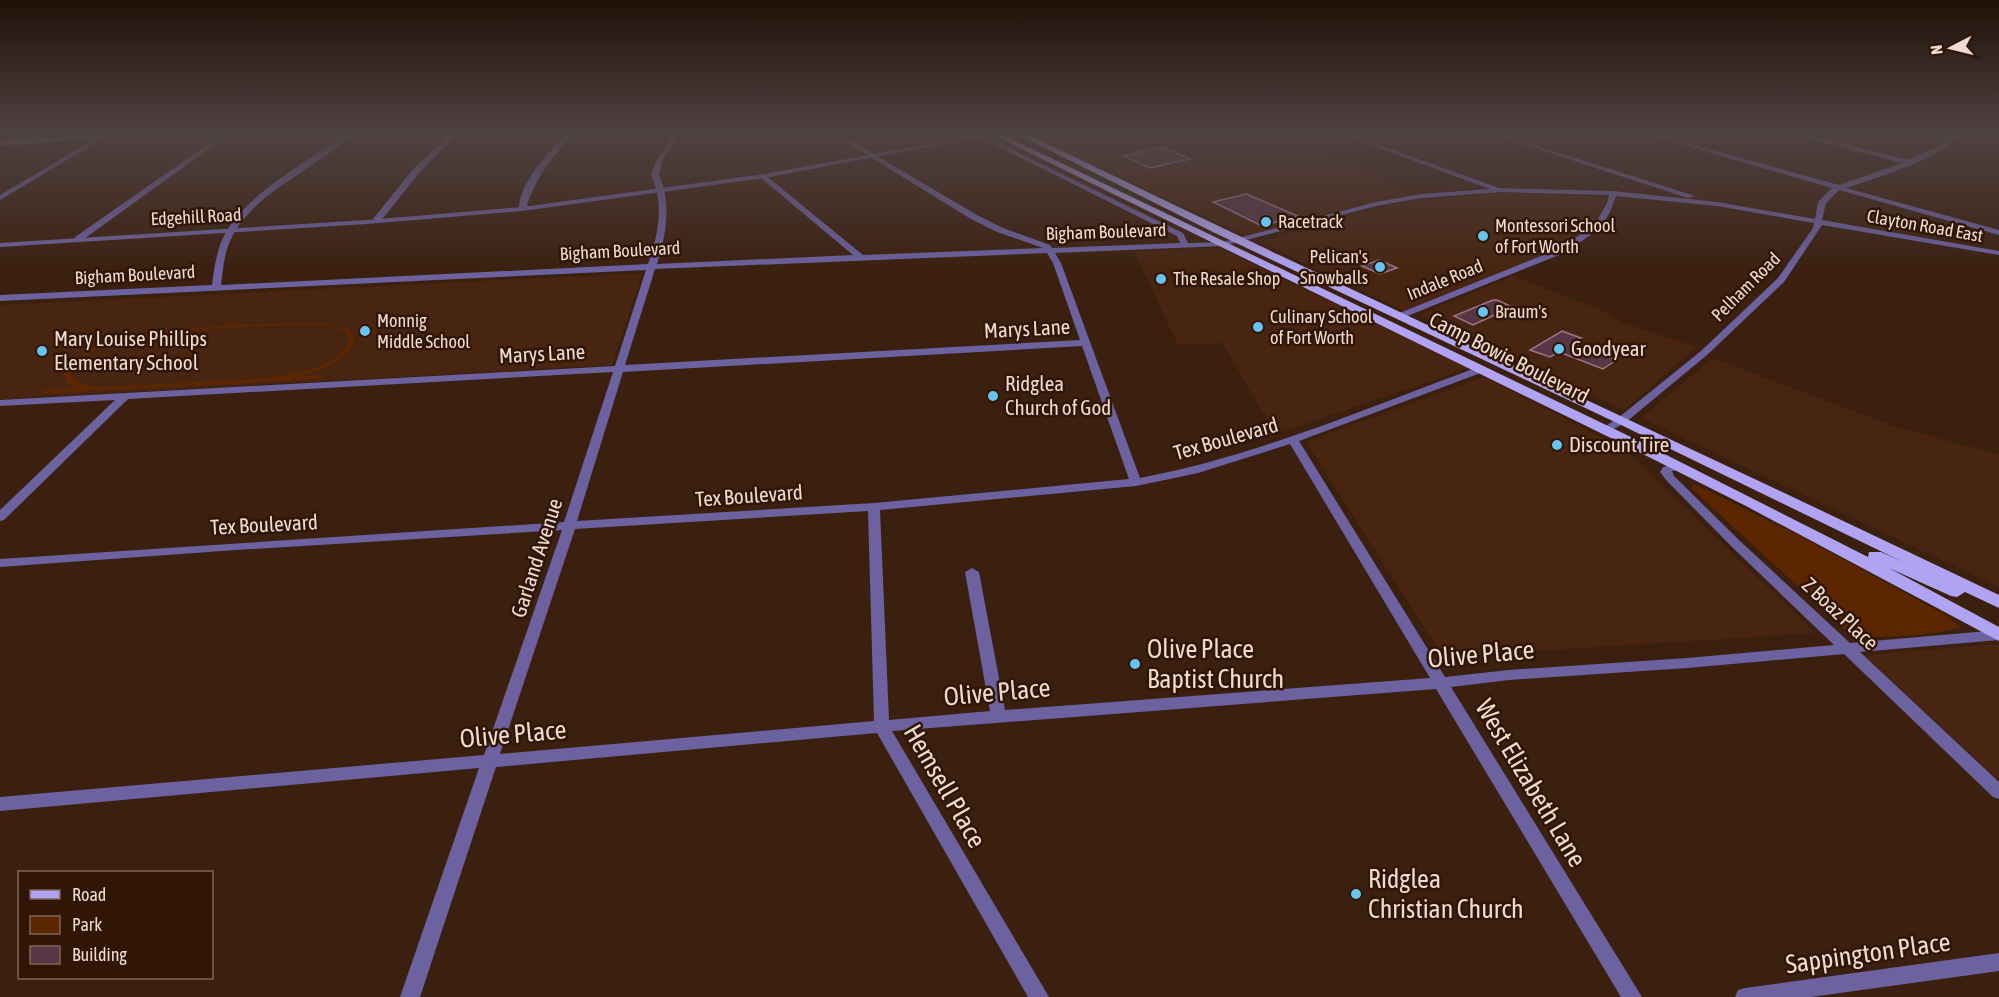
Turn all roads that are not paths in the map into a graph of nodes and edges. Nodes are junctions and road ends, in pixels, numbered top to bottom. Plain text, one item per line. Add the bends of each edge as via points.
1 (31, 180) edge
2 (162, 180) edge
3 (289, 180) edge
4 (409, 180) edge
5 (532, 180) edge
6 (657, 180) edge
7 (738, 180) edge
8 (768, 180) edge
9 (911, 180) edge
10 (1068, 180) edge
11 (1093, 180) edge
12 (1118, 180) joint
13 (1472, 180) edge
14 (1639, 180) edge
15 (1809, 180) edge
16 (1861, 180) edge
17 (1102, 184) junction
18 (1839, 188) junction
19 (662, 190) junction
20 (1502, 190) junction
21 (1613, 193) junction
22 (0, 198) edge
23 (1717, 204) junction
24 (522, 209) junction
25 (376, 221) junction
26 (1817, 222) junction
27 (232, 230) junction
28 (1999, 233) edge
29 (78, 238) junction
30 (1242, 241) junction
31 (1223, 244) junction
32 (0, 245) edge
33 (1185, 246) junction
34 (1050, 250) junction
35 (1999, 253) edge
36 (860, 257) junction
37 (651, 266) junction
38 (216, 287) junction
39 (0, 298) edge
40 (1400, 316) junction
41 (1385, 322) junction
42 (1086, 344) junction
43 (1498, 362) junction
44 (619, 368) junction
45 (1482, 369) junction
46 (125, 396) junction
47 (0, 403) edge
48 (1622, 420) junction
49 (1605, 431) junction
50 (1645, 431) junction
51 (1293, 440) junction
52 (1677, 467) junction
53 (1136, 482) junction
54 (874, 507) junction
55 (1770, 513) junction
56 (0, 517) edge
57 (1836, 522) junction
58 (568, 527) junction
59 (0, 563) edge
60 (972, 572) dead end
61 (1999, 604) edge
62 (1999, 635) edge
63 (1846, 648) junction
64 (1441, 683) junction
65 (999, 716) junction
66 (882, 726) junction
67 (490, 760) junction
68 (1999, 792) edge
69 (0, 804) edge
70 (1999, 962) edge
71 (410, 997) edge
72 (1039, 997) edge
73 (1632, 997) edge
74 (1745, 997) edge

1 - 22 street
2 - 29 street
3 - 27 street via 257,203
4 - 25 street
5 - 24 street
6 - 19 street, Garland Avenue
7 - 19 street, Edgehill Road
8 - 36 street
9 - 34 street via 974,218
10 - 33 street via 1180,235
11 - 17 main road, Camp Bowie Boulevard
12 - 17 main road
12 - 30 main road, Camp Bowie Boulevard
13 - 20 street
14 - 23 street
15 - 18 street
16 - 18 street, Pelham Road
17 - 31 main road, Camp Bowie Boulevard
18 - 26 street, Pelham Road via 1822,202
18 - 28 street
19 - 24 street, Edgehill Road
19 - 37 street, Garland Avenue via 663,226
20 - 21 street, Clayton Road East
20 - 30 street, Clayton Road East via 1420,196 1376,204
21 - 23 street, Clayton Road East
21 - 40 street, Indale Road via 1604,218 1561,251
23 - 26 street, Clayton Road East
24 - 25 street, Edgehill Road
25 - 27 street, Edgehill Road
26 - 35 street, Clayton Road East
26 - 48 street, Pelham Road via 1781,280 1704,353
27 - 29 street, Edgehill Road
27 - 38 street via 220,258
29 - 32 street, Edgehill Road
30 - 31 street, Bigham Boulevard
30 - 40 main road, Camp Bowie Boulevard
31 - 33 street, Bigham Boulevard
31 - 41 main road, Camp Bowie Boulevard
33 - 34 street, Bigham Boulevard
34 - 36 street, Bigham Boulevard
34 - 42 street
36 - 37 street, Bigham Boulevard
37 - 38 street, Bigham Boulevard
37 - 44 street, Garland Avenue
38 - 39 street, Bigham Boulevard
40 - 41 main road
40 - 43 main road, Camp Bowie Boulevard
41 - 45 main road, Camp Bowie Boulevard
42 - 44 street, Marys Lane
42 - 53 street
43 - 45 main road
43 - 48 main road, Camp Bowie Boulevard
44 - 46 street, Marys Lane
44 - 58 street, Garland Avenue
45 - 49 main road, Camp Bowie Boulevard
45 - 51 street, Tex Boulevard
46 - 47 street, Marys Lane
46 - 56 street
48 - 49 street, Pelham Road
48 - 50 main road, Camp Bowie Boulevard
49 - 52 main road, Camp Bowie Boulevard
50 - 52 main road via 1673,456
50 - 57 main road, Camp Bowie Boulevard
51 - 53 street, Tex Boulevard via 1194,471
51 - 64 street, West Elizabeth Lane
52 - 55 main road, Camp Bowie Boulevard
52 - 57 main road via 1707,469 1791,508
52 - 63 street, Z Boaz Place via 1667,469 1670,478
53 - 54 street, Tex Boulevard
54 - 58 street, Tex Boulevard
54 - 66 street, Hemsell Place
55 - 61 main road via 1975,600
55 - 62 main road, Camp Bowie Boulevard
57 - 61 main road, Camp Bowie Boulevard
58 - 59 street, Tex Boulevard
58 - 67 street, Garland Avenue
60 - 65 street
62 - 63 street, Olive Place
63 - 64 street, Olive Place
63 - 68 street, Z Boaz Place
64 - 65 street, Olive Place
64 - 73 street, West Elizabeth Lane
65 - 66 street, Olive Place
66 - 67 street, Olive Place
66 - 72 street, Hemsell Place
67 - 69 street, Olive Place
67 - 71 street, Garland Avenue
70 - 74 street, Sappington Place

